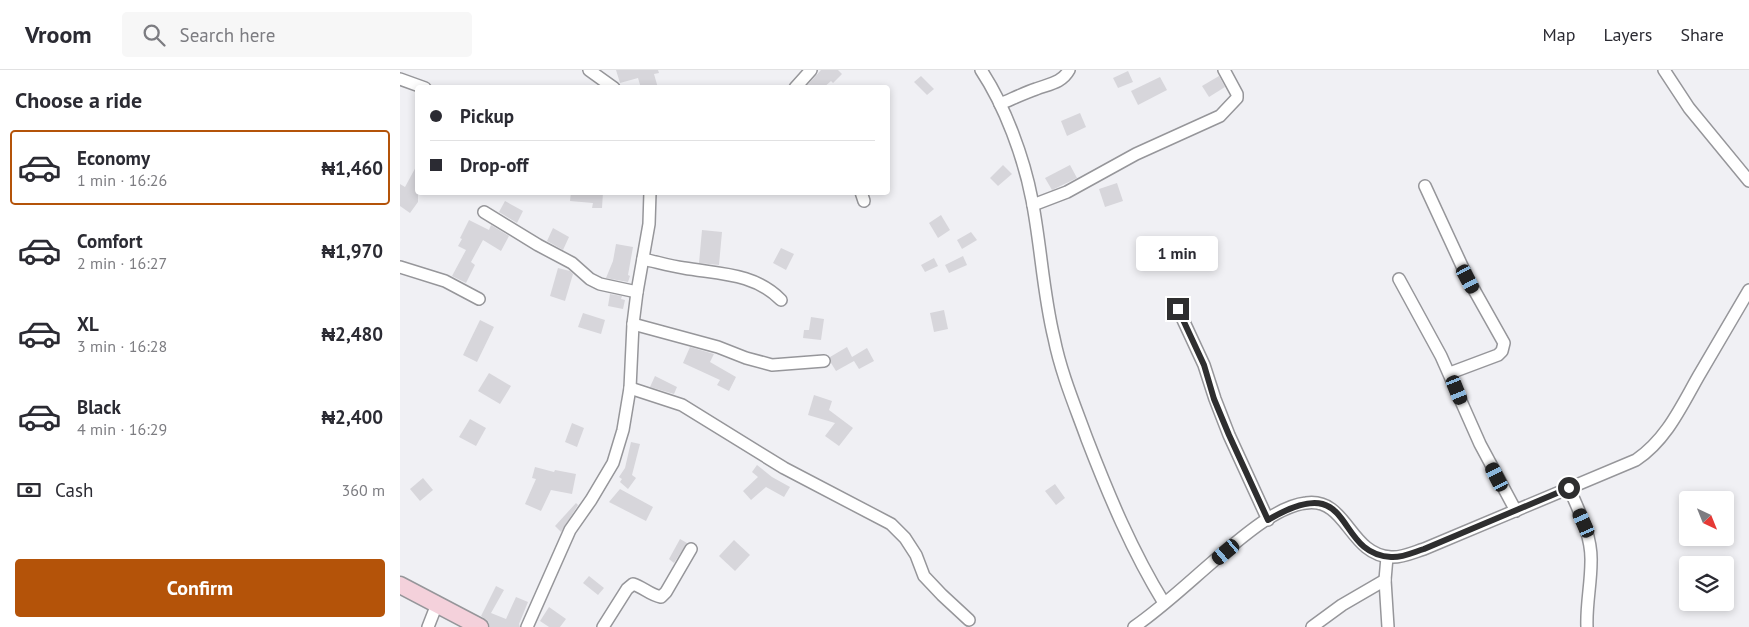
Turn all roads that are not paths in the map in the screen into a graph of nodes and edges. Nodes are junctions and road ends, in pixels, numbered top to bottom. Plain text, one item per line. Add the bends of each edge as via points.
1 (589, 70) edge
2 (811, 70) edge
3 (982, 70) edge
4 (1069, 70) edge
5 (1224, 70) edge
6 (1664, 70) edge
7 (400, 79) edge
8 (417, 85) edge
9 (610, 85) edge
10 (798, 85) edge
11 (1000, 104) junction
12 (1749, 181) edge
13 (1425, 186) dead end
14 (650, 195) edge
15 (1033, 205) junction
16 (484, 212) dead end
17 (643, 259) junction
18 (400, 267) edge
19 (1399, 280) dead end
20 (1749, 290) edge
21 (637, 292) junction
22 (479, 299) dead end
23 (781, 300) dead end
24 (1178, 309) dead end
25 (633, 324) junction
26 (824, 361) dead end
27 (1450, 373) junction
28 (630, 388) junction
29 (1569, 488) junction
30 (1516, 511) junction
31 (1268, 520) junction
32 (691, 549) dead end
33 (1387, 557) junction
34 (1385, 580) junction
35 (400, 585) edge
36 (1164, 603) junction
37 (437, 604) junction
38 (969, 620) dead end
39 (428, 627) edge
40 (480, 627) edge
41 (526, 627) edge
42 (603, 627) edge
43 (1134, 627) edge
44 (1312, 627) edge
45 (1388, 627) edge
46 (1587, 627) edge

1 - 9 street
2 - 10 street
3 - 11 street
4 - 11 street via 1056,83
5 - 15 street via 1238,94 1220,116
6 - 12 street via 1689,108
7 - 8 street
11 - 15 street via 1021,155
13 - 27 street via 1468,279 1504,343 1498,355
14 - 17 street
15 - 36 street via 1049,313 1067,386 1120,521
16 - 21 street via 572,263 590,279
17 - 21 street
17 - 23 street via 754,281
18 - 22 street via 445,281
19 - 27 street
20 - 29 street via 1683,406 1657,442 1636,460
21 - 25 street
24 - 31 street via 1204,365 1229,435
25 - 26 street via 772,365
25 - 28 street
27 - 30 street via 1480,444
28 - 38 street via 682,405 784,468 891,524 916,555 924,576
28 - 41 street via 612,463 570,530
29 - 30 street
29 - 46 street via 1584,523 1590,551
30 - 33 street via 1405,556
31 - 33 street via 1287,508 1317,502 1336,512 1361,545
31 - 36 street via 1253,528
32 - 42 street via 661,597 633,584
33 - 34 street
34 - 44 street
34 - 45 street
35 - 37 street
36 - 43 street
37 - 39 street
37 - 40 street

